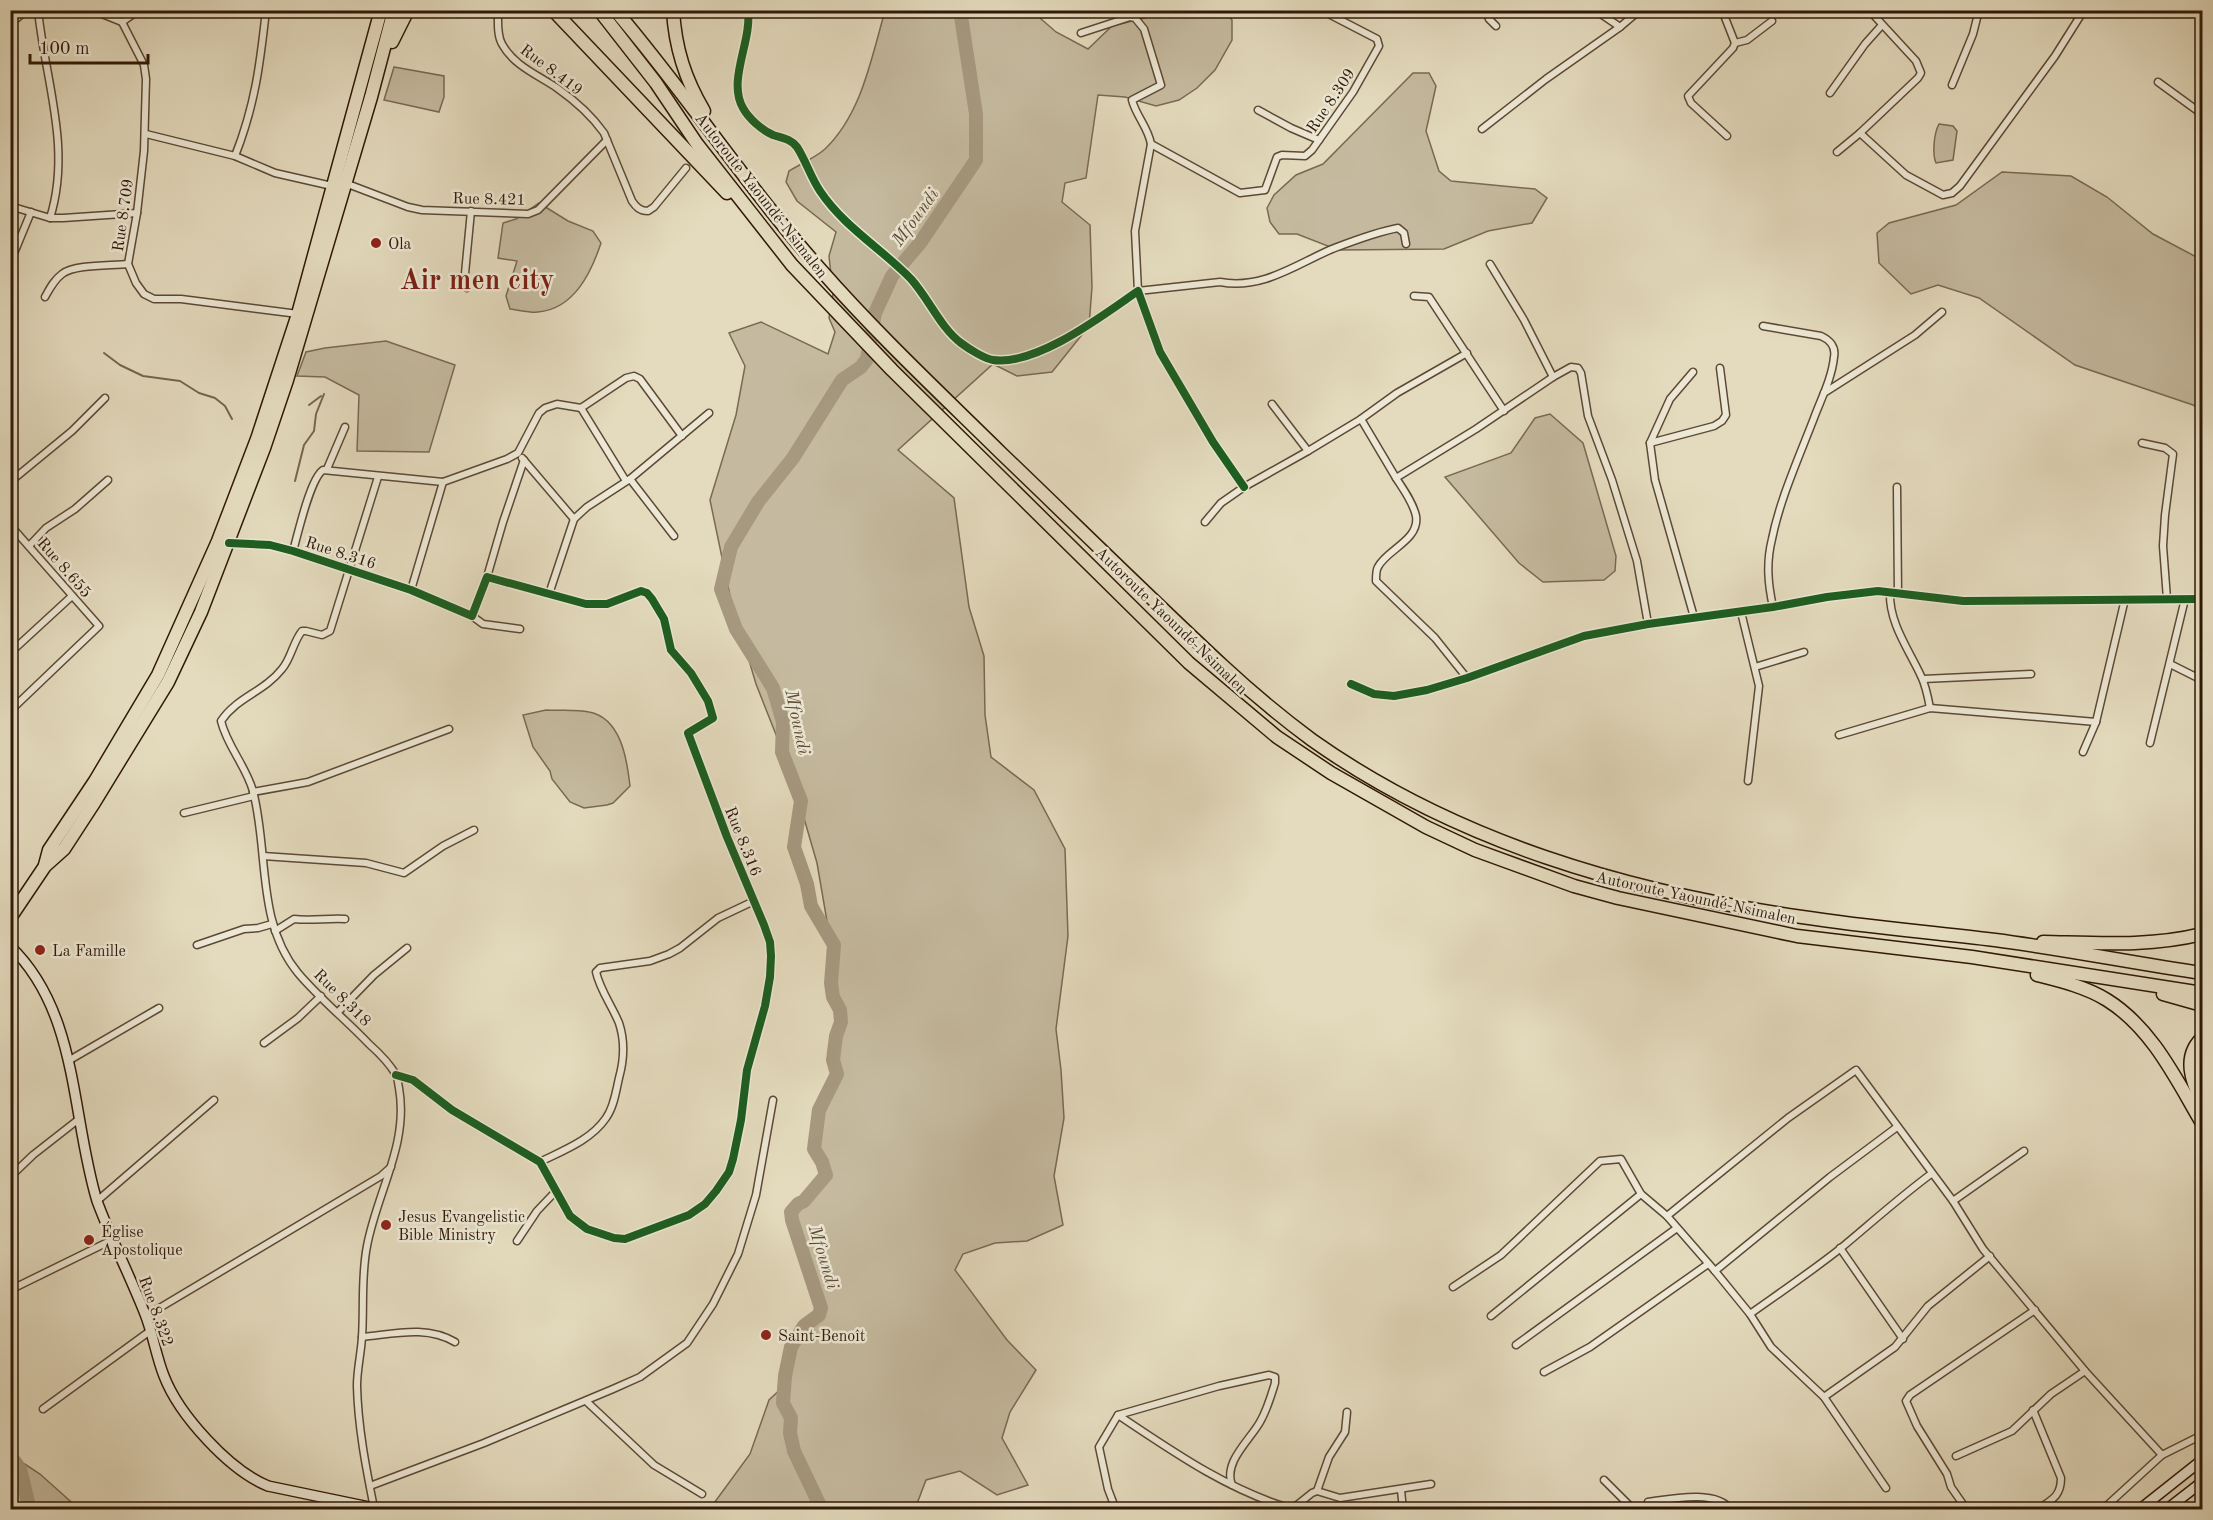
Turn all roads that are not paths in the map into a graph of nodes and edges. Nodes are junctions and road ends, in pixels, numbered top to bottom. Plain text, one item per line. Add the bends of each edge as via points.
1 (27, 10) edge
2 (38, 10) edge
3 (92, 10) edge
4 (139, 10) edge
5 (266, 10) edge
6 (373, 10) edge
7 (381, 10) edge
8 (394, 10) edge
9 (408, 10) edge
10 (553, 10) edge
11 (599, 10) edge
12 (615, 10) edge
13 (625, 10) edge
14 (673, 10) edge
15 (748, 10) edge
16 (1321, 10) edge
17 (1485, 10) edge
18 (1595, 10) edge
19 (1640, 10) edge
20 (1722, 10) edge
21 (1869, 10) edge
22 (1979, 10) edge
23 (2084, 10) edge
24 (498, 12) dead end
25 (1130, 14) edge
26 (1772, 21) dead end
27 (122, 22) junction
28 (10, 24) edge
29 (1882, 25) junction
30 (1496, 26) dead end
31 (1620, 27) junction
32 (1081, 33) dead end
33 (1735, 43) junction
34 (644, 44) junction
35 (2158, 82) dead end
36 (1952, 85) dead end
37 (1830, 93) dead end
38 (356, 96) junction
39 (371, 97) junction
40 (1258, 110) dead end
41 (2202, 114) edge
42 (1482, 129) dead end
43 (1860, 133) junction
44 (146, 134) junction
45 (1727, 136) dead end
46 (608, 140) junction
47 (1319, 140) junction
48 (1151, 144) junction
49 (1837, 152) dead end
50 (235, 156) junction
51 (686, 168) dead end
52 (748, 179) junction
53 (345, 183) junction
54 (332, 186) junction
55 (10, 206) edge
56 (31, 212) junction
57 (471, 212) junction
58 (137, 213) junction
59 (50, 218) junction
60 (1406, 244) dead end
61 (10, 263) edge
62 (128, 264) junction
63 (1490, 264) dead end
64 (792, 265) junction
65 (467, 288) dead end
66 (1138, 291) junction
67 (1414, 296) dead end
68 (45, 297) dead end
69 (1942, 312) dead end
70 (298, 314) junction
71 (1762, 326) dead end
72 (1467, 353) junction
73 (1720, 368) dead end
74 (1693, 372) dead end
75 (1553, 377) junction
76 (1824, 394) junction
77 (105, 398) dead end
78 (1272, 404) dead end
79 (581, 408) junction
80 (1504, 411) junction
81 (710, 413) dead end
82 (1361, 419) junction
83 (345, 427) dead end
84 (681, 436) junction
85 (1650, 443) junction
86 (2142, 443) dead end
87 (1308, 451) junction
88 (518, 453) junction
89 (524, 460) junction
90 (327, 469) junction
91 (378, 477) junction
92 (1396, 478) junction
93 (108, 480) dead end
94 (628, 480) junction
95 (10, 482) edge
96 (443, 482) junction
97 (1244, 487) junction
98 (1897, 488) dead end
99 (574, 519) junction
100 (1205, 522) dead end
101 (10, 525) edge
102 (674, 536) dead end
103 (229, 543) junction
104 (29, 546) junction
105 (293, 551) junction
106 (349, 569) junction
107 (487, 577) junction
108 (411, 590) junction
109 (1890, 593) junction
110 (549, 594) junction
111 (1898, 594) junction
112 (72, 596) junction
113 (2202, 598) edge
114 (2125, 599) junction
115 (2167, 599) junction
116 (2185, 599) junction
117 (1773, 607) junction
118 (1741, 612) junction
119 (472, 616) junction
120 (1694, 617) junction
121 (1648, 624) junction
122 (520, 629) dead end
123 (1804, 652) dead end
124 (10, 653) edge
125 (2169, 664) junction
126 (1755, 667) junction
127 (2031, 674) dead end
128 (1467, 678) junction
129 (1923, 679) junction
130 (2202, 680) edge
131 (1351, 684) dead end
132 (1930, 708) junction
133 (10, 711) edge
134 (2096, 722) junction
135 (449, 729) dead end
136 (1839, 735) dead end
137 (2150, 743) dead end
138 (10, 752) edge
139 (2083, 752) dead end
140 (10, 760) edge
141 (1748, 781) dead end
142 (253, 794) junction
143 (184, 813) dead end
144 (474, 830) dead end
145 (263, 856) junction
146 (45, 866) junction
147 (754, 901) junction
148 (10, 918) edge
149 (345, 919) dead end
150 (272, 924) junction
151 (275, 931) junction
152 (2202, 934) edge
153 (1998, 941) junction
154 (197, 945) dead end
155 (10, 946) edge
156 (406, 948) dead end
157 (1972, 957) junction
158 (2202, 973) edge
159 (2116, 980) junction
160 (2202, 993) edge
161 (321, 996) junction
162 (2202, 1005) edge
163 (159, 1008) dead end
164 (338, 1012) junction
165 (2202, 1038) edge
166 (264, 1043) dead end
167 (68, 1061) junction
168 (396, 1075) junction
169 (214, 1100) dead end
170 (773, 1100) dead end
171 (2202, 1103) edge
172 (80, 1119) junction
173 (2202, 1123) edge
174 (1897, 1127) junction
175 (2024, 1151) dead end
176 (540, 1162) junction
177 (391, 1167) junction
178 (1931, 1174) junction
179 (10, 1177) edge
180 (556, 1191) junction
181 (1641, 1194) junction
182 (97, 1201) junction
183 (1953, 1201) junction
184 (1667, 1216) junction
185 (1677, 1228) junction
186 (112, 1240) junction
187 (517, 1241) dead end
188 (1840, 1248) junction
189 (1990, 1256) junction
190 (1708, 1264) junction
191 (1715, 1272) junction
192 (1453, 1287) dead end
193 (10, 1290) edge
194 (2035, 1310) junction
195 (1750, 1314) junction
196 (146, 1316) junction
197 (1491, 1316) dead end
198 (150, 1331) junction
199 (362, 1338) junction
200 (1903, 1340) junction
201 (455, 1342) dead end
202 (1516, 1345) dead end
203 (2085, 1371) junction
204 (1544, 1372) dead end
205 (1824, 1397) junction
206 (586, 1401) junction
207 (44, 1409) dead end
208 (2033, 1410) junction
209 (1347, 1412) dead end
210 (1118, 1414) junction
211 (2202, 1435) edge
212 (2162, 1455) junction
213 (1956, 1456) dead end
214 (2202, 1460) edge
215 (1604, 1480) dead end
216 (2202, 1482) edge
217 (1232, 1485) junction
218 (1431, 1485) dead end
219 (370, 1486) junction
220 (1886, 1488) dead end
221 (1401, 1490) junction
222 (1317, 1491) junction
223 (702, 1494) dead end
224 (1648, 1502) dead end
225 (374, 1509) edge
226 (1116, 1509) edge
227 (1403, 1509) edge
228 (1634, 1509) edge
229 (1731, 1509) edge
230 (1967, 1509) edge
231 (2037, 1509) edge
232 (2102, 1509) edge
233 (2139, 1509) edge
234 (2166, 1509) edge

1 - 28 street
2 - 59 street via 59,145
3 - 27 street
4 - 27 street
5 - 50 street via 259,75
6 - 38 highway
7 - 38 highway
8 - 39 highway
9 - 39 highway
10 - 64 highway
11 - 64 highway, Autoroute Yaoundé-Nsimalen
12 - 34 highway, Autoroute Yaoundé-Nsimalen
13 - 34 highway
14 - 52 highway via 679,57 687,79
15 - 66 street via 745,49 738,74 744,109 772,134 796,145 820,191 841,218 912,280 961,343 992,360 1025,358 1090,324
16 - 47 street, Rue 8.309 via 1377,39 1379,46
17 - 30 street
18 - 31 street
19 - 31 street
20 - 33 street
21 - 29 street
22 - 36 street
23 - 43 street via 2050,64 1952,193 1943,195 1912,179
24 - 46 street, Rue 8.419 via 498,34 506,50 518,63 576,103
25 - 32 street
25 - 48 street via 1144,29 1161,85 1132,100
26 - 33 street via 1747,40
27 - 44 street, Rue 8.709 via 144,65
29 - 37 street
29 - 43 street via 1916,61 1921,73
31 - 42 street
33 - 45 street via 1688,96
34 - 52 highway, Autoroute Yaoundé-Nsimalen
35 - 41 street
38 - 54 highway
39 - 53 highway
40 - 47 street
43 - 49 street
44 - 50 street
44 - 58 street, Rue 8.709
46 - 51 street, Rue 8.419 via 632,201 641,211 654,207
46 - 57 street, Rue 8.421 via 534,213
47 - 48 street, Rue 8.309 via 1305,156 1277,158 1267,187 1251,193 1240,193
48 - 66 street via 1135,231
50 - 54 street via 275,173
52 - 153 highway, Autoroute Yaoundé-Nsimalen via 804,251 905,359 1177,624 1262,701 1342,760 1467,827 1585,871 1649,888 1801,917
53 - 57 street, Rue 8.421 via 408,207
53 - 103 highway via 287,380
54 - 70 highway
55 - 56 street
56 - 59 street
56 - 61 street
57 - 65 street via 464,284
58 - 59 street
58 - 62 street, Rue 8.709
60 - 66 street via 1404,233 1398,228 1332,249 1287,272 1255,282
62 - 68 street via 65,272
62 - 70 street, Rue 8.709 via 144,294 154,299
63 - 75 street
64 - 157 highway, Autoroute Yaoundé-Nsimalen via 892,370 1189,663 1277,737 1387,806 1475,850 1618,898 1797,936
66 - 97 street via 1160,352
67 - 72 street via 1430,297
69 - 76 street via 1915,335
70 - 146 highway via 256,439 192,602 158,675 49,850
71 - 76 street via 1828,340 1835,356
72 - 80 street
72 - 82 street via 1397,393
73 - 85 street via 1726,415 1722,421
74 - 85 street via 1670,399
75 - 80 street
75 - 121 street via 1571,367 1578,368 1581,374 1588,416 1637,561
76 - 117 street via 1772,539 1767,572
77 - 95 street
78 - 87 street
79 - 84 street via 634,376
79 - 88 street via 557,404 545,408
79 - 94 street
80 - 92 street
81 - 84 street
82 - 87 street
82 - 92 street
83 - 90 street
84 - 94 street
85 - 120 street via 1655,480
86 - 115 street via 2173,454 2164,515
87 - 97 street
88 - 89 street
88 - 96 street
89 - 99 street
89 - 107 street
90 - 91 street
90 - 105 street via 319,472 310,492
91 - 96 street
91 - 106 street
92 - 128 street via 1413,507 1416,526 1378,566 1376,581 1435,638
93 - 104 street
94 - 99 street
94 - 102 street
96 - 108 street
97 - 100 street via 1221,503
98 - 111 street
99 - 110 street
101 - 104 street, Rue 8.655
103 - 105 street, Rue 8.316 via 270,545
103 - 146 highway via 168,682 64,849
104 - 112 street, Rue 8.655
105 - 106 street, Rue 8.316
106 - 108 street, Rue 8.316
106 - 142 street, Rue 8.318 via 330,631 322,635 302,631 284,668 230,708 221,721 224,734 248,775
107 - 110 street, Rue 8.316
107 - 119 street
108 - 119 street, Rue 8.316
109 - 111 street
109 - 117 street via 1827,597
109 - 129 street via 1893,619
110 - 147 street, Rue 8.316 via 597,605 641,591 652,599 664,619 671,650 691,673 714,718 688,733
111 - 114 street via 1963,601
112 - 124 street
112 - 133 street, Rue 8.655 via 99,626
113 - 116 street
114 - 115 street
114 - 134 street
115 - 116 street
116 - 125 street
117 - 118 street
118 - 120 street
118 - 126 street
119 - 122 street, Rue 8.316 via 483,624
120 - 121 street
121 - 128 street via 1584,636
123 - 126 street
125 - 130 street
125 - 137 street
126 - 141 street via 1759,686
127 - 129 street
128 - 131 street via 1394,696 1374,694
129 - 132 street
132 - 134 street
132 - 136 street
134 - 139 street
135 - 142 street via 308,782
138 - 140 street
142 - 143 street
142 - 145 street, Rue 8.318
144 - 145 street via 404,873 366,863
145 - 150 street, Rue 8.318
146 - 148 highway
147 - 176 street via 718,918 669,954 650,961 600,968 597,972 624,1045 613,1101 607,1117 594,1131
147 - 180 street, Rue 8.316 via 770,942 770,977 747,1070 729,1172 705,1204 689,1215 625,1239 577,1223
149 - 151 street via 294,919
150 - 151 street, Rue 8.318
150 - 154 street
151 - 161 street, Rue 8.318 via 291,963
152 - 153 highway via 2136,944
153 - 158 highway, Autoroute Yaoundé-Nsimalen
155 - 167 main road, Rue 8.322 via 32,969 48,996
156 - 164 street
157 - 159 highway, Autoroute Yaoundé-Nsimalen
157 - 173 highway via 2075,986 2127,1014 2159,1052
159 - 160 highway, Autoroute Yaoundé-Nsimalen
159 - 162 highway
161 - 164 street, Rue 8.318
161 - 166 street
163 - 167 street
164 - 168 street, Rue 8.318
165 - 171 highway via 2191,1056 2190,1071
167 - 172 main road, Rue 8.322
168 - 176 street via 413,1080 452,1110
168 - 177 street via 402,1116
169 - 182 street
170 - 206 street via 756,1195 741,1246 694,1336 640,1377
172 - 179 street
172 - 182 main road, Rue 8.322
174 - 178 street
174 - 184 street via 1856,1070 1788,1118
174 - 191 street via 1830,1176
175 - 183 street
176 - 180 street, Rue 8.316
177 - 196 street
177 - 199 street via 367,1246
178 - 183 street
178 - 188 street
180 - 187 street
181 - 184 street
181 - 192 street via 1621,1159 1600,1161 1501,1255
181 - 197 street
182 - 186 main road, Rue 8.322
183 - 189 street
184 - 185 street
185 - 190 street
185 - 202 street
186 - 193 street
186 - 196 main road, Rue 8.322
188 - 195 street
188 - 200 street
189 - 194 street
189 - 200 street via 1928,1306
190 - 191 street
190 - 204 street via 1590,1347
191 - 195 street
194 - 203 street
194 - 230 street via 1906,1401 1951,1487
195 - 205 street via 1771,1347
196 - 198 main road, Rue 8.322
198 - 207 street
198 - 225 main road, Rue 8.322 via 173,1395 232,1465 268,1486
199 - 201 street via 424,1331
199 - 219 street via 358,1412
200 - 205 street
203 - 208 street
203 - 212 street
205 - 220 street
206 - 219 street
206 - 223 street via 654,1465
208 - 213 street via 2012,1431
208 - 231 street via 2061,1478 2056,1496
209 - 222 street via 1345,1431 1329,1457
210 - 217 street
210 - 217 street via 1219,1386 1275,1377 1260,1422 1230,1472
210 - 226 street via 1099,1447
211 - 212 street
212 - 232 street
214 - 233 main road
215 - 228 street
216 - 234 main road
217 - 222 street via 1289,1508
218 - 221 street
219 - 225 street
221 - 222 street via 1340,1498
221 - 227 street
224 - 229 street via 1714,1497

